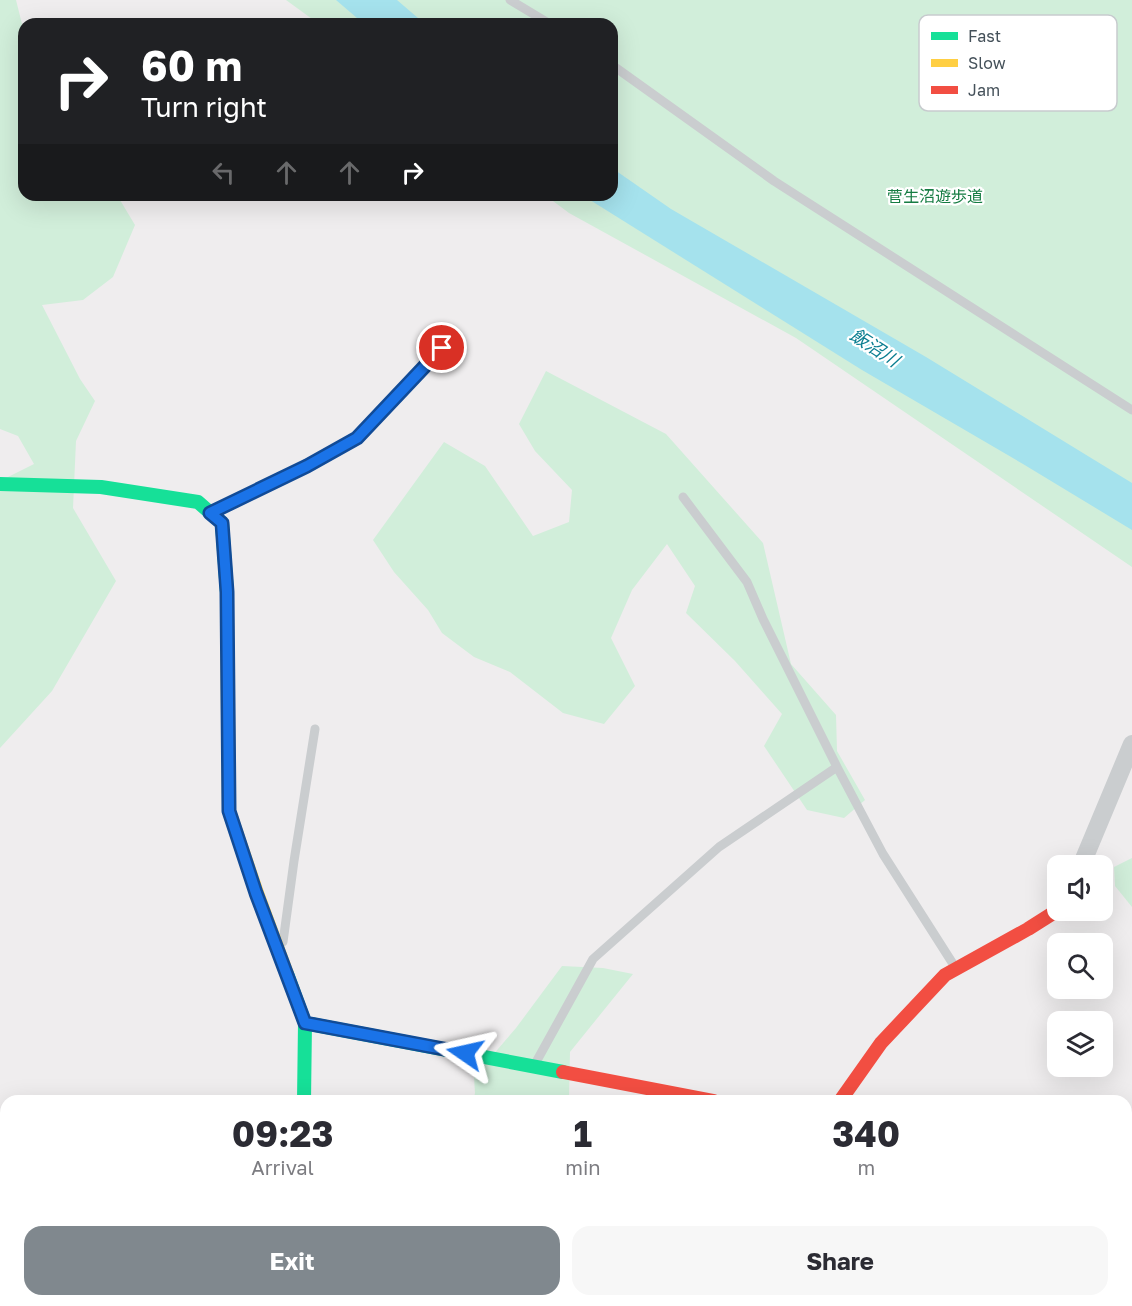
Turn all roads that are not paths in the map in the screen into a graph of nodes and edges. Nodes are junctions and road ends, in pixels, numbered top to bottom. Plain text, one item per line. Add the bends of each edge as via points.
1 (510, 0) edge
2 (540, 18) edge
3 (618, 69) edge
4 (442, 348) dead end
5 (1132, 410) edge
6 (0, 484) edge
7 (683, 497) dead end
8 (210, 513) junction
9 (315, 729) dead end
10 (1132, 744) edge
11 (837, 767) junction
12 (1086, 855) edge
13 (1047, 917) edge
14 (281, 959) junction
15 (956, 968) junction
16 (305, 1023) junction
17 (534, 1066) junction
18 (304, 1095) edge
19 (683, 1095) edge
20 (844, 1095) edge

1 - 2 lane
3 - 5 lane via 774,181
4 - 8 lane via 357,438
6 - 8 street via 100,487 198,502
7 - 11 lane via 747,582
8 - 14 street via 222,523 227,592 229,811
9 - 14 lane
10 - 12 street
11 - 15 lane via 883,854
11 - 17 lane via 718,847 593,959
13 - 15 street
14 - 16 street
15 - 20 street via 880,1043
16 - 17 street
16 - 18 street
17 - 19 street

